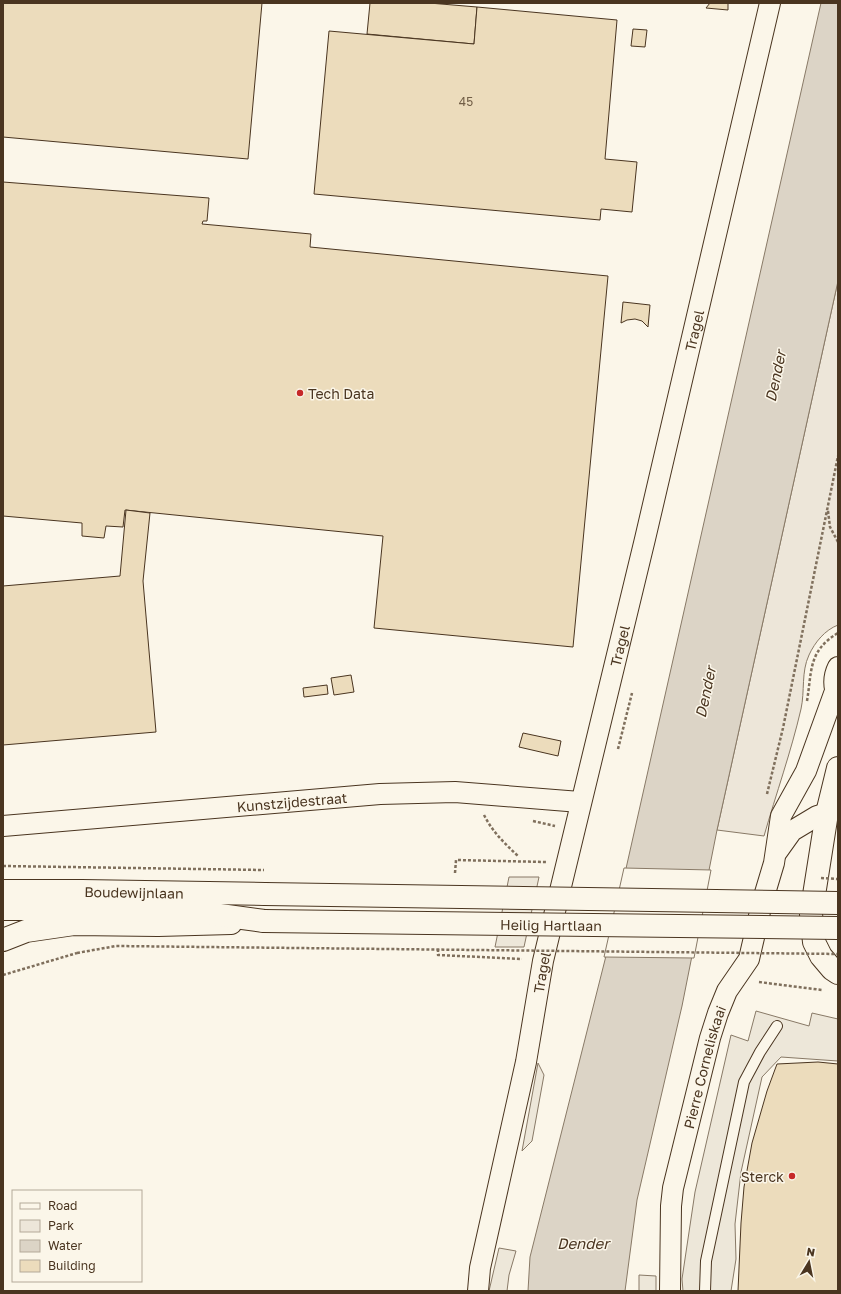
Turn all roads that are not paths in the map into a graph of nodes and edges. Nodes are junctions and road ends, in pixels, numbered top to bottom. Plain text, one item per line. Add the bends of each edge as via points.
1 (770, 3) edge
2 (838, 667) edge
3 (837, 694) edge
4 (838, 768) edge
5 (580, 802) junction
6 (827, 813) junction
7 (3, 826) edge
8 (776, 853) junction
9 (3, 891) edge
10 (265, 894) joint
11 (838, 903) edge
12 (3, 909) edge
13 (264, 921) junction
14 (838, 928) edge
15 (3, 940) edge
16 (837, 967) edge
17 (777, 1026) dead end
18 (478, 1291) edge
19 (670, 1291) edge
20 (705, 1291) edge

1 - 5 street, Tragel via 645,539
2 - 3 street, Pierre Corneliskaai via 834,682
3 - 8 street, Pierre Corneliskaai via 806,771 781,816
4 - 6 main road
5 - 7 street, Kunstzijdestraat via 455,792 380,794
5 - 18 street, Tragel via 543,960 526,1062 480,1268
6 - 8 street, Pierre Corneliskaai via 792,831
6 - 16 main road via 811,914 814,942 821,956
8 - 19 street, Pierre Corneliskaai via 749,959 724,998 710,1038 673,1188
9 - 10 main road, Boudewijnlaan
10 - 11 main road, Heilig Hartlaan, bridge
12 - 13 main road, Boudewijnlaan via 205,912
13 - 14 main road, Heilig Hartlaan, bridge
13 - 15 main road via 207,924 74,924 26,931
17 - 20 lane via 744,1082 706,1261

